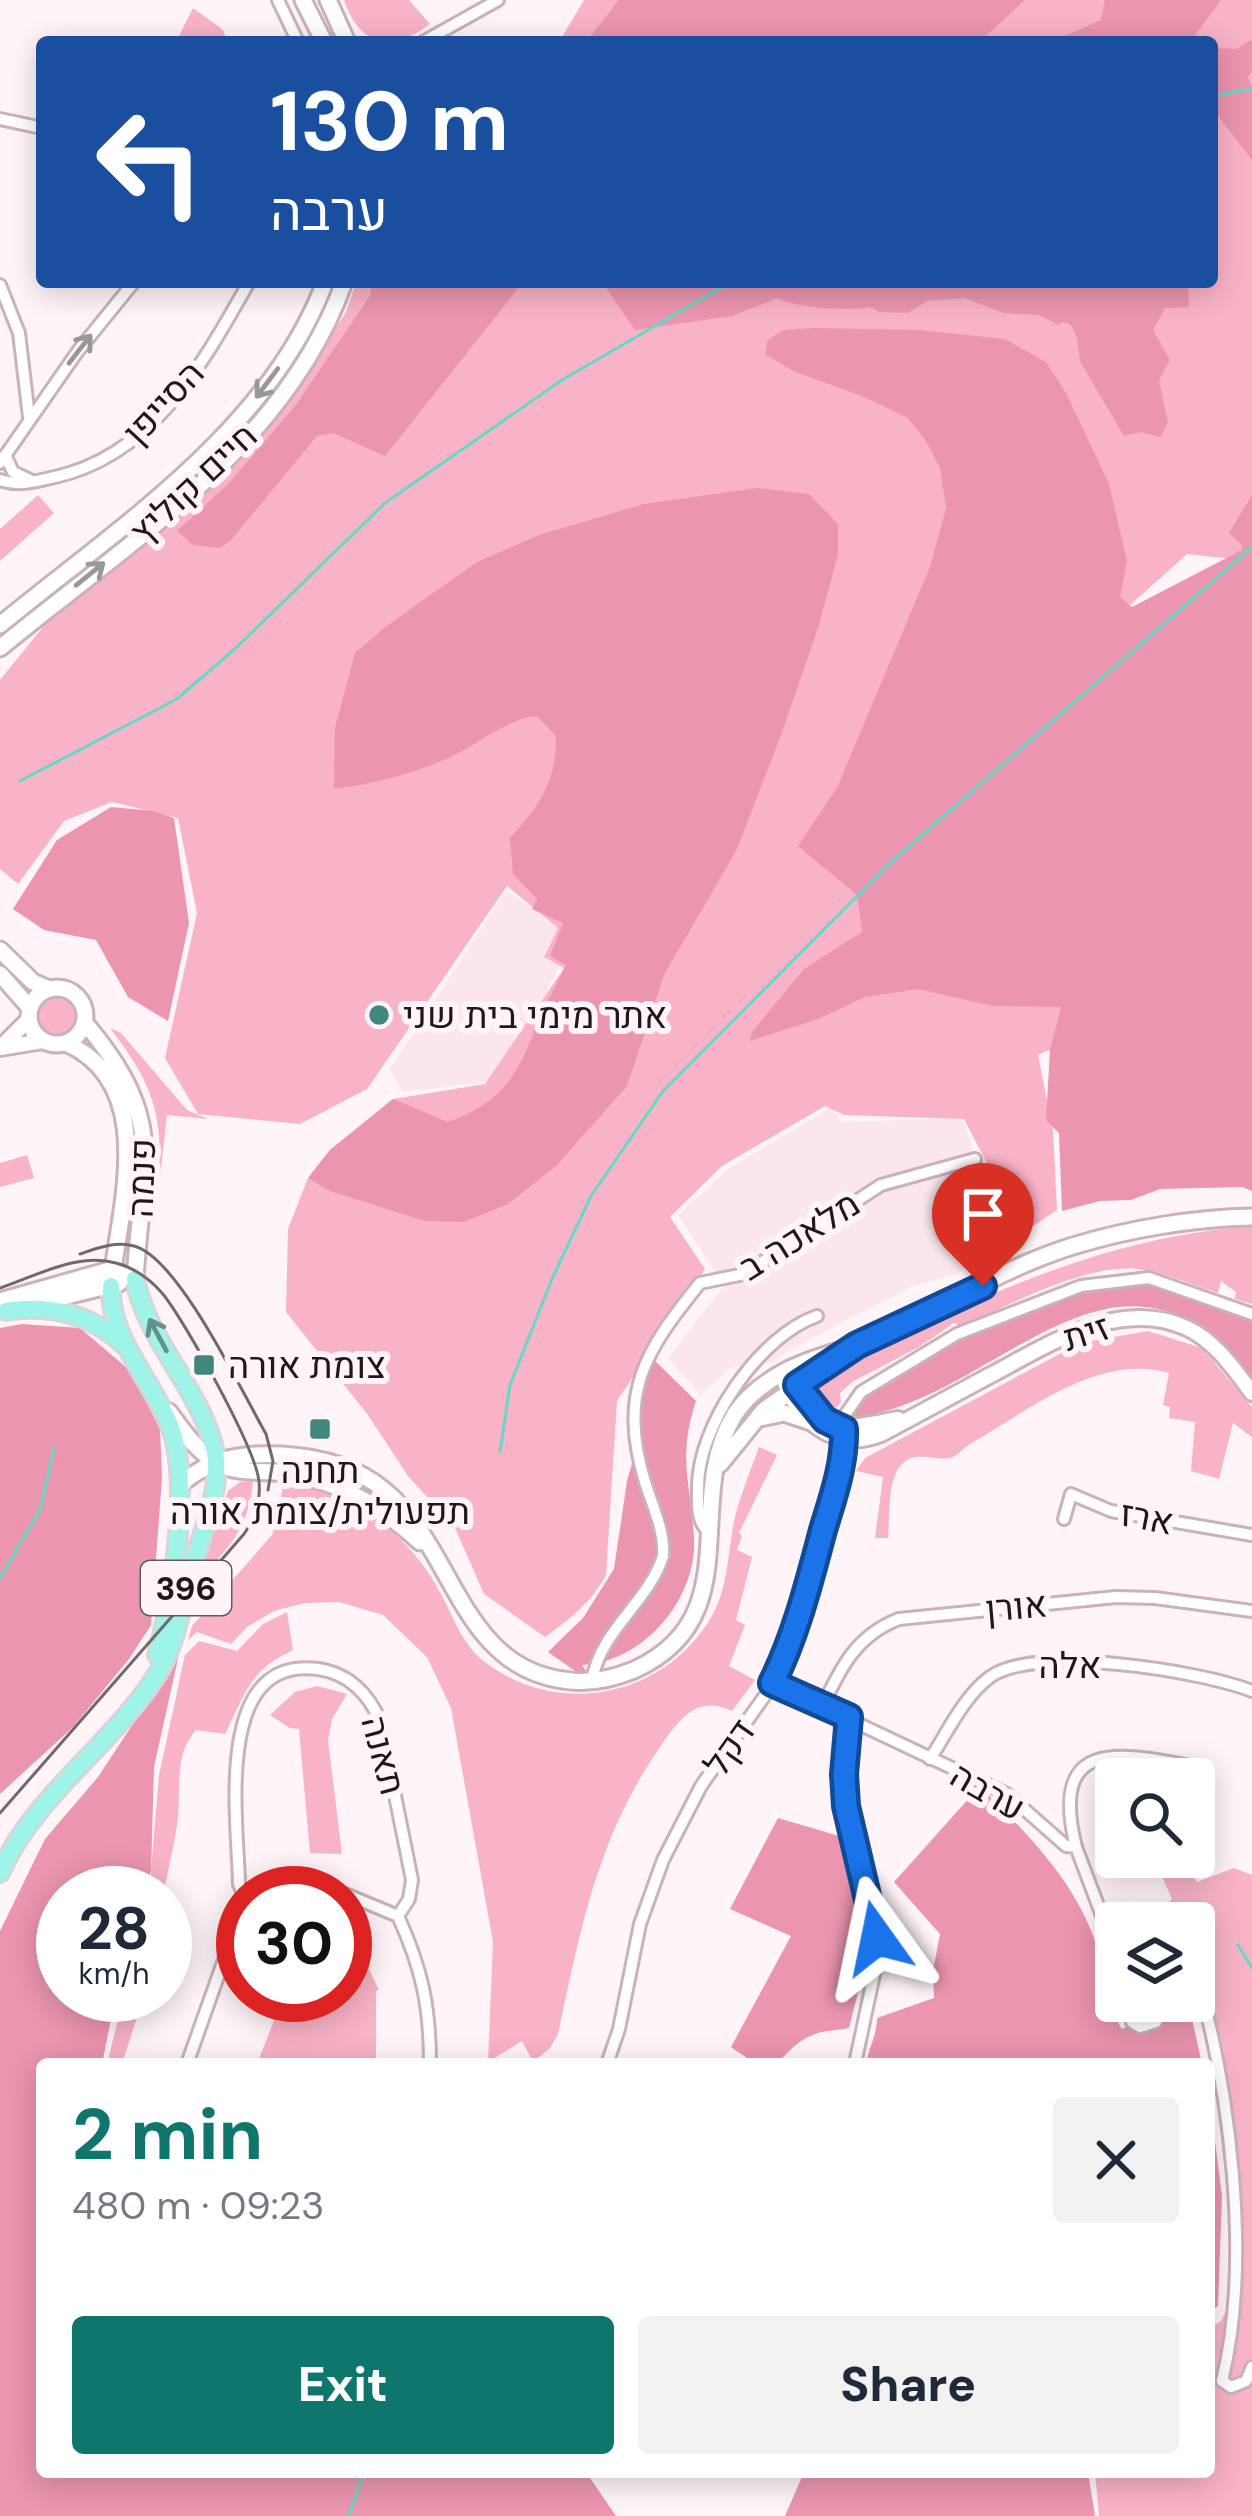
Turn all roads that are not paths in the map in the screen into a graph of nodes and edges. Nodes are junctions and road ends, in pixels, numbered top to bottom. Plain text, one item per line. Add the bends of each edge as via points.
1 (278, 0) edge
2 (303, 0) edge
3 (328, 0) edge
4 (498, 0) edge
5 (295, 36) edge
6 (321, 36) edge
7 (346, 36) edge
8 (434, 36) edge
9 (0, 119) edge
10 (36, 127) edge
11 (0, 285) edge
12 (129, 288) edge
13 (246, 288) edge
14 (322, 288) edge
15 (341, 288) edge
16 (28, 418) junction
17 (2, 459) edge
18 (0, 480) edge
19 (41, 480) junction
20 (0, 625) edge
21 (0, 648) edge
22 (0, 950) edge
23 (0, 974) edge
24 (49, 989) junction
25 (29, 1013) junction
26 (85, 1023) junction
27 (43, 1041) junction
28 (66, 1043) junction
29 (0, 1048) edge
30 (975, 1159) dead end
31 (1252, 1217) edge
32 (112, 1277) junction
33 (136, 1279) junction
34 (2, 1309) edge
35 (1252, 1314) edge
36 (817, 1316) dead end
37 (857, 1345) junction
38 (136, 1359) junction
39 (782, 1373) junction
40 (792, 1388) junction
41 (1252, 1393) edge
42 (159, 1400) junction
43 (751, 1422) junction
44 (811, 1422) junction
45 (845, 1435) junction
46 (216, 1462) junction
47 (714, 1474) junction
48 (181, 1484) junction
49 (1064, 1519) dead end
50 (711, 1534) junction
51 (1252, 1535) edge
52 (1252, 1611) edge
53 (592, 1681) junction
54 (772, 1683) junction
55 (1252, 1691) edge
56 (133, 1705) junction
57 (823, 1705) junction
58 (849, 1717) junction
59 (1104, 1758) edge
60 (1148, 1758) edge
61 (930, 1759) junction
62 (1095, 1760) edge
63 (1076, 1846) junction
64 (239, 1866) edge
65 (0, 1873) edge
66 (1097, 1902) edge
67 (372, 1906) edge
68 (398, 1916) junction
69 (216, 1982) edge
70 (1211, 2022) edge
71 (189, 2058) edge
72 (430, 2058) edge
73 (609, 2058) edge
74 (856, 2058) edge
75 (1252, 2367) edge

1 - 5 street
2 - 6 main road
3 - 7 main road
4 - 8 street
9 - 10 street
11 - 16 street via 20,333
16 -> 12 street
13 - 19 street, הסייפן via 163,412 103,461
14 -> 20 main road, חיים קוליץ via 286,359 225,434
21 -> 15 main road, חיים קוליץ via 206,481 302,369
16 - 17 street
17 - 19 street via 19,477
18 - 19 street, הסייפן
22 - 24 main road
23 - 25 main road
24 - 25 main road
24 - 26 main road via 79,998
25 - 27 main road
25 - 29 street
26 - 28 main road
26 - 33 main road, פנמה via 126,1078 145,1129
27 - 28 main road
27 - 29 street
28 - 32 main road, פנמה via 102,1071 126,1126
30 - 53 street, מלאכה ב via 888,1182 743,1274 700,1283 656,1338 640,1378 634,1438 663,1556 608,1640
31 - 37 main road via 1069,1247
32 - 33 main road
32 - 34 main road
32 - 38 main road, 396 via 113,1316
46 -> 33 main road, 396
34 - 38 main road via 77,1316 108,1331
35 - 45 street via 1149,1278 1082,1286 957,1334 860,1392 846,1410
36 - 50 street via 784,1334 710,1427 698,1491 700,1519
37 - 39 main road
37 - 40 main road
38 - 42 main road, 396
39 - 40 street
39 - 47 main road via 736,1413
40 - 43 main road
40 - 44 street
40 - 45 street
41 - 45 street, זית via 1187,1328 1126,1320 1062,1337 909,1417
42 - 46 main road
42 - 48 main road, 396
43 - 44 main road via 784,1413
43 - 47 main road
44 - 45 street via 824,1434
45 - 54 street, דקל via 794,1634
46 - 48 main road
46 - 53 main road via 348,1491 395,1521 441,1566 477,1627 508,1660 553,1679
46 - 56 main road, 396 via 169,1652
47 - 50 main road
48 - 56 main road, 396 via 161,1639
49 - 51 street, ארז via 1071,1494 1111,1511
50 - 53 main road via 700,1606 680,1637 632,1671
52 - 57 street, אורן via 1122,1597 899,1619 856,1648
54 - 57 street, ערבה
54 - 73 street, דקל via 662,1860
55 - 61 street, אלה via 1155,1667 1009,1668 979,1687
56 - 65 main road, 396 via 38,1813
57 - 58 street, ערבה
58 - 61 street, ערבה
58 - 74 street via 846,1806 877,1938
59 - 60 street, ערבה
61 - 63 street, ערבה via 1007,1794 1058,1842
62 - 63 street, ערבה via 1070,1793
63 - 66 street
64 - 68 street, תאנה via 244,1714 277,1676 323,1670 355,1685 380,1720 412,1880
67 - 68 street
68 - 72 street via 429,2004
69 - 71 street
70 - 75 street via 1237,2165 1240,2290 1222,2381 1246,2381

